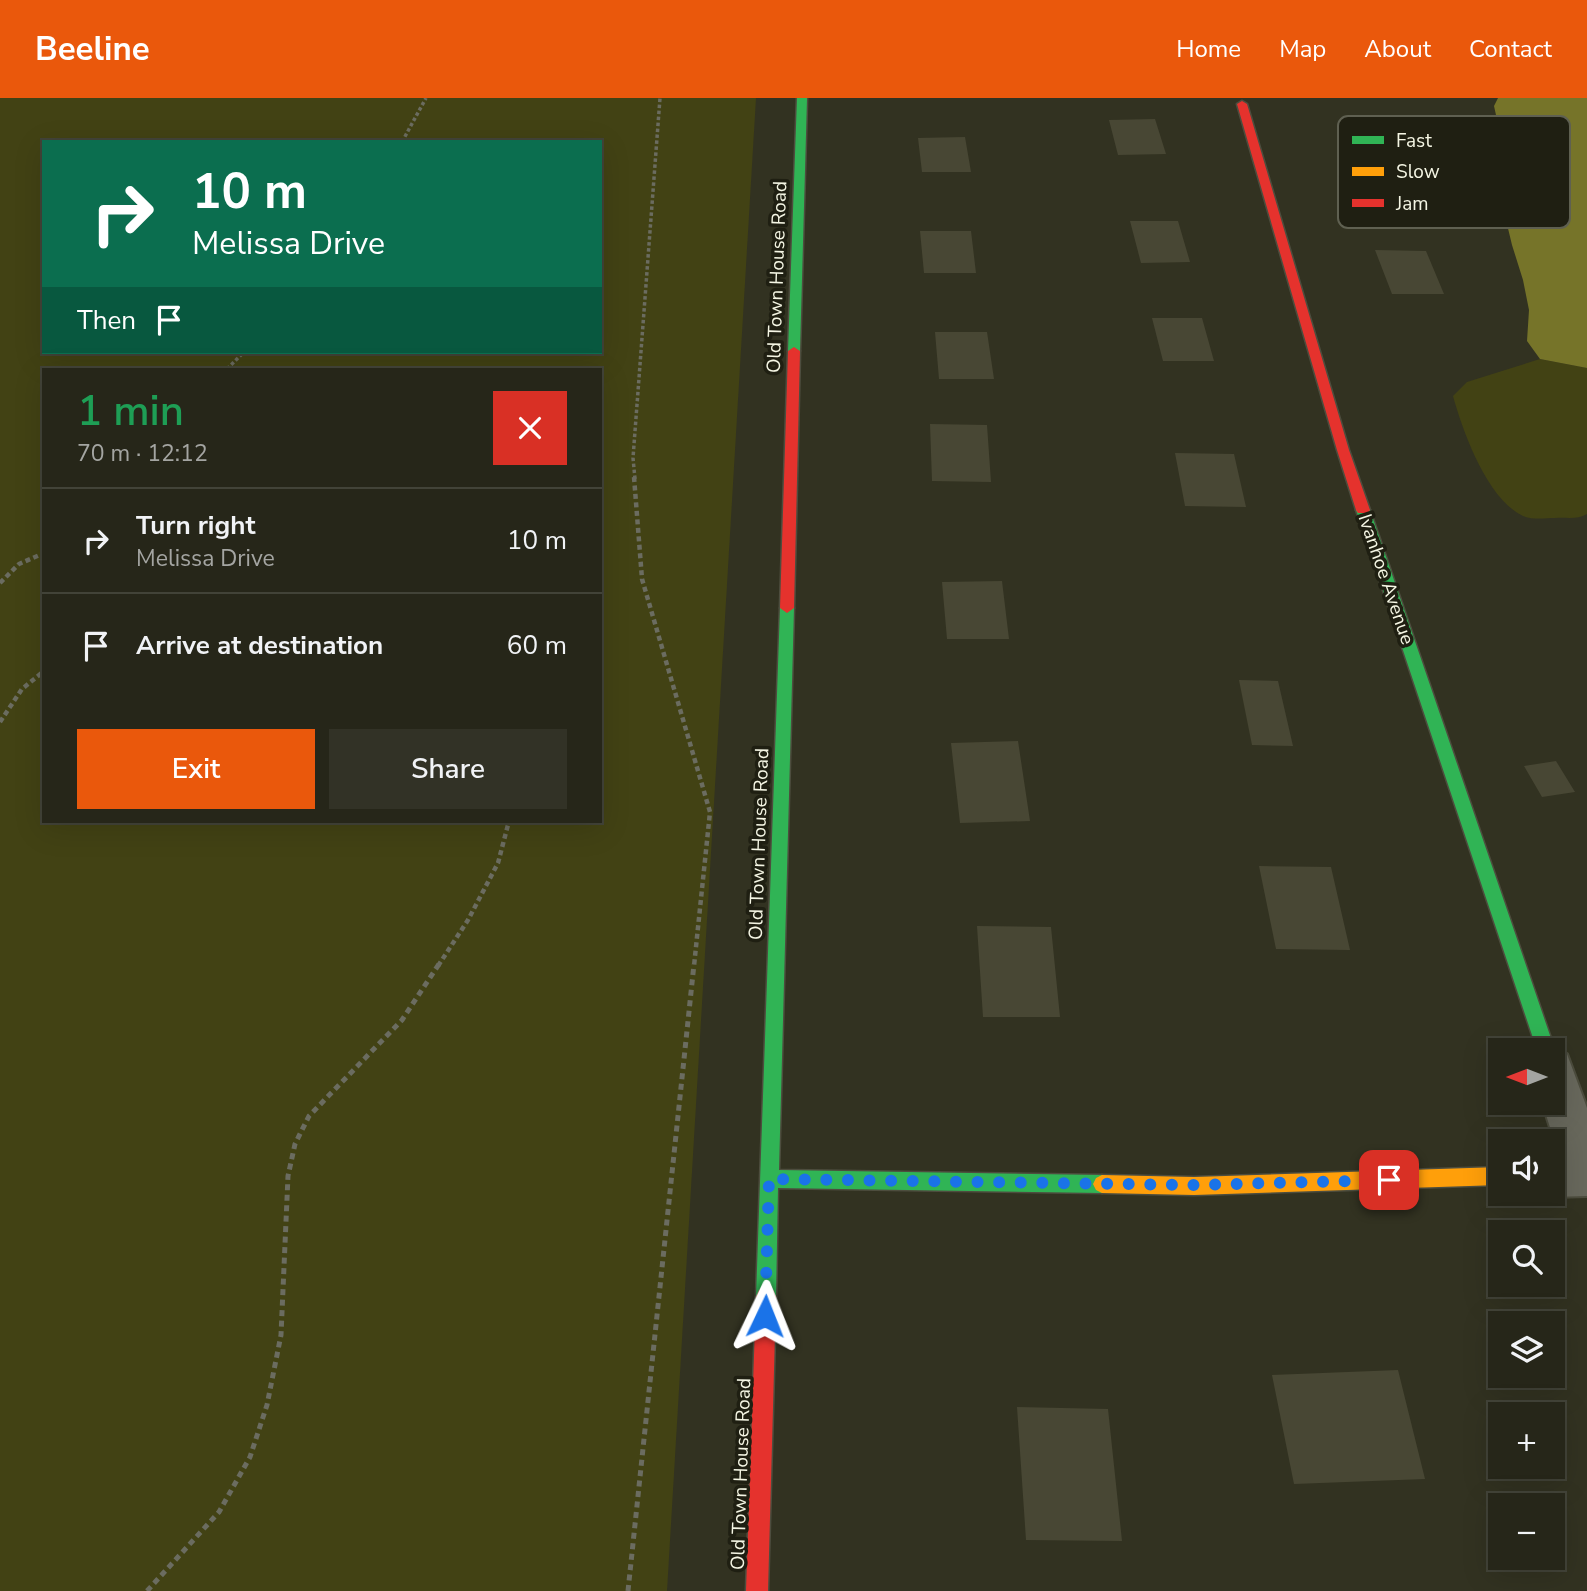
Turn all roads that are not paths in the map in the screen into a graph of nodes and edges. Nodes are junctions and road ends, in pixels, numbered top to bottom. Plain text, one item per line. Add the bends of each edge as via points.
1 (802, 98) edge
2 (1242, 104) dead end
3 (1542, 1038) edge
4 (1565, 1107) edge
5 (1587, 1173) edge
6 (1565, 1174) edge
7 (1488, 1177) edge
8 (769, 1179) junction
9 (757, 1591) edge

1 - 8 street, Old Town House Road
2 - 3 street, Ivanhoe Avenue via 1343,450
4 - 5 street
5 - 6 street
7 - 8 street via 1194,1185
8 - 9 street, Old Town House Road

